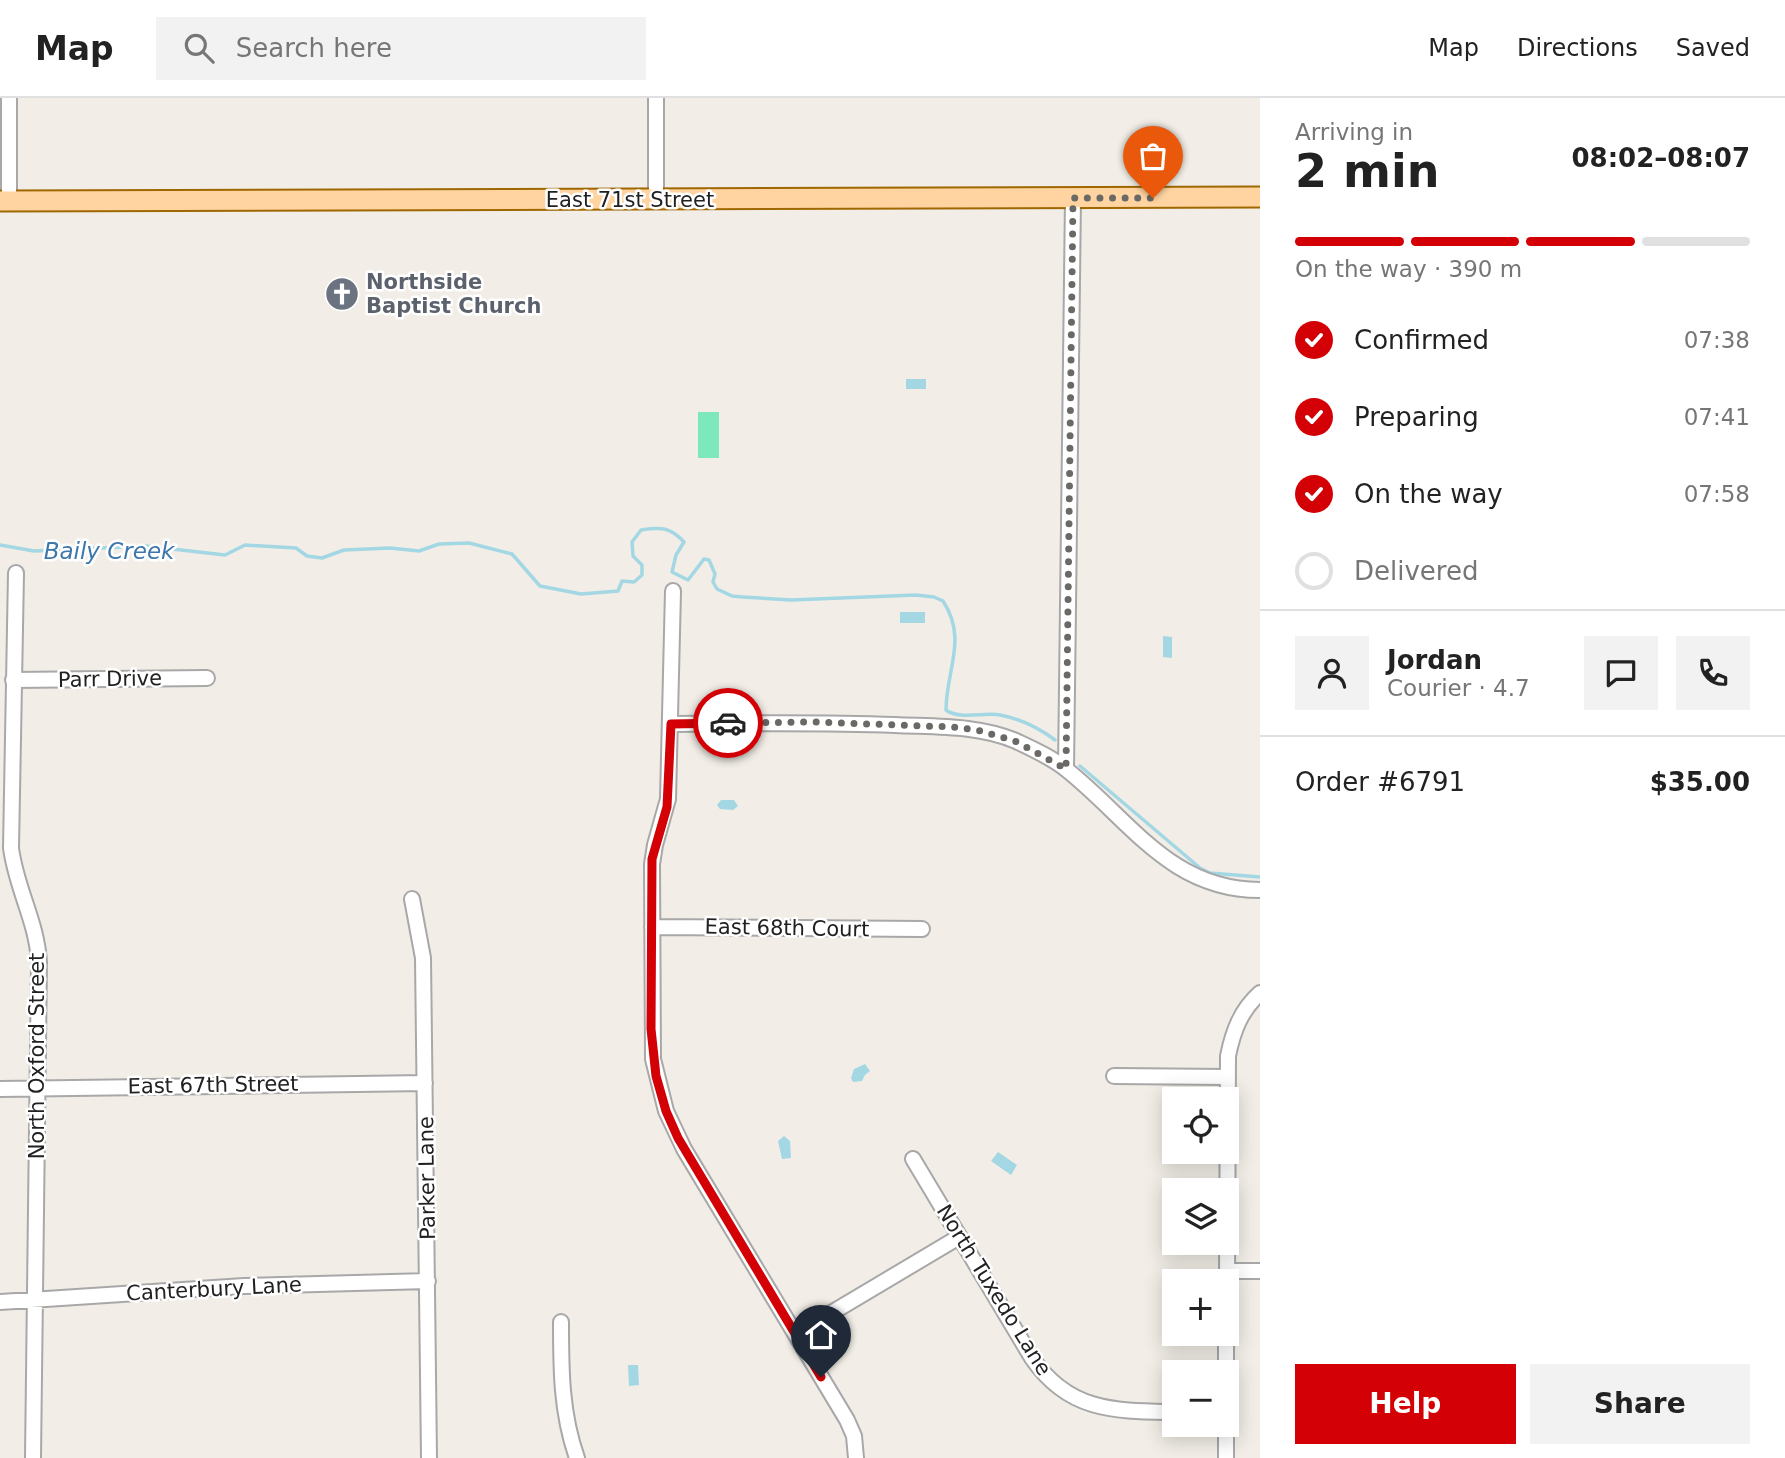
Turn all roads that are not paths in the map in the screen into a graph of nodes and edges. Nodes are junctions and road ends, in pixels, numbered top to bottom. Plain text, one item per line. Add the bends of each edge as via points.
1 (9, 98) edge
2 (656, 98) edge
3 (1260, 197) edge
4 (1073, 198) junction
5 (656, 200) junction
6 (4, 201) edge
7 (16, 573) dead end
8 (673, 591) dead end
9 (207, 678) dead end
10 (12, 680) junction
11 (671, 724) junction
12 (1066, 769) junction
13 (1260, 890) edge
14 (412, 899) dead end
15 (652, 927) junction
16 (922, 929) dead end
17 (1260, 993) edge
18 (1114, 1076) dead end
19 (1227, 1077) junction
20 (425, 1083) junction
21 (0, 1089) edge
22 (37, 1089) junction
23 (913, 1159) dead end
24 (959, 1237) junction
25 (1227, 1269) edge
26 (1260, 1271) edge
27 (1239, 1274) edge
28 (428, 1281) junction
29 (35, 1300) junction
30 (0, 1301) edge
31 (561, 1322) dead end
32 (796, 1334) junction
33 (1162, 1412) edge
34 (1226, 1437) edge
35 (33, 1458) edge
36 (429, 1458) edge
37 (577, 1458) edge
38 (856, 1458) edge
39 (1226, 1458) edge

1 - 6 street
2 - 5 street
3 - 4 main road, East 71st Street
4 - 5 main road, East 71st Street
4 - 12 street
5 - 6 main road, East 71st Street
7 - 10 street, North Oxford Street
8 - 11 street
9 - 10 street, Parr Drive
10 - 22 street, North Oxford Street via 11,848 38,950
11 - 12 street via 814,722 953,727 1015,741
11 - 15 street via 667,807 652,859
12 - 13 street via 1189,874 1225,887
14 - 20 street, Parker Lane via 423,958
15 - 16 street, East 68th Court
15 - 32 street via 652,1047 666,1111 684,1149
17 - 19 street via 1236,1027
18 - 19 street
19 - 25 street
20 - 22 street, East 67th Street
20 - 28 street, Parker Lane
21 - 22 street, East 67th Street
22 - 29 street, North Oxford Street
23 - 24 street, North Tuxedo Lane
24 - 32 street
24 - 33 street, North Tuxedo Lane via 1035,1363 1061,1390 1110,1410
26 - 27 street
28 - 29 street, Canterbury Lane via 244,1286
28 - 36 street, Parker Lane
29 - 30 street, Canterbury Lane
29 - 35 street, North Oxford Street
31 - 37 street via 562,1395
32 - 38 street via 847,1420
34 - 39 street

